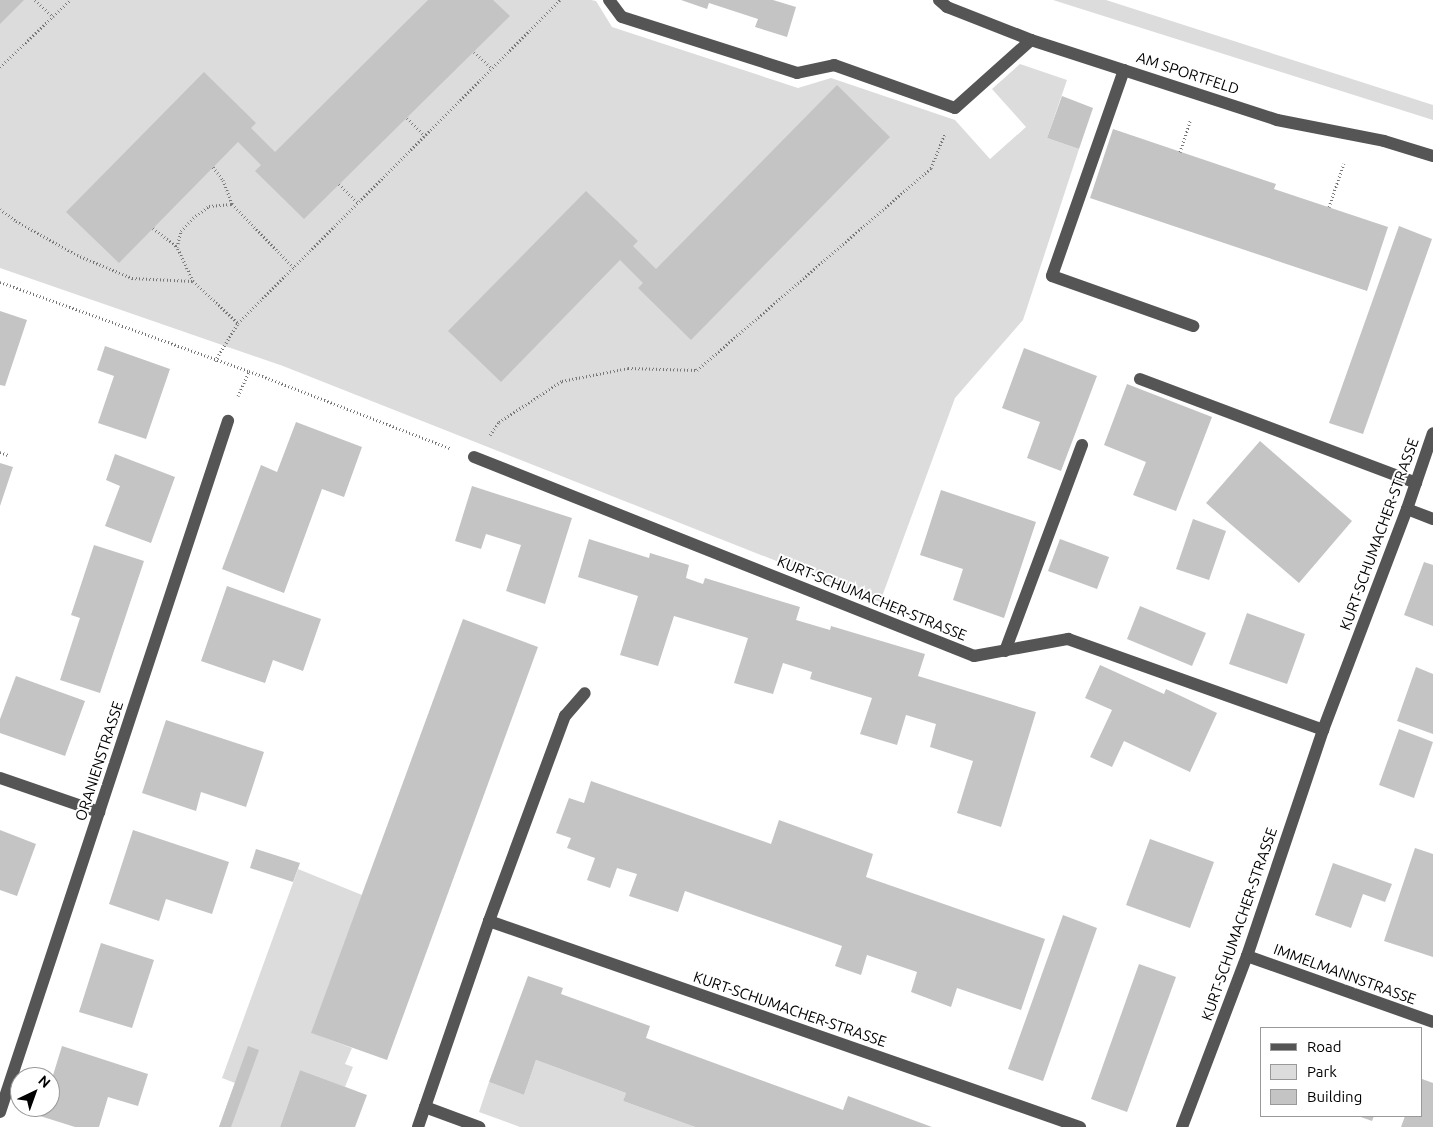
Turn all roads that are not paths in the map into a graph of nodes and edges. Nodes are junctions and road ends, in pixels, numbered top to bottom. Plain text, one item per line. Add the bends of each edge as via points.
1 (609, 0) edge
2 (939, 0) edge
3 (1031, 40) junction
4 (1124, 70) junction
5 (1433, 156) edge
6 (1193, 326) dead end
7 (1140, 378) dead end
8 (228, 421) dead end
9 (1433, 432) edge
10 (1082, 446) dead end
11 (474, 457) road end
12 (1416, 483) junction
13 (1406, 509) junction
14 (1433, 518) edge
15 (1004, 651) junction
16 (585, 693) dead end
17 (1323, 730) junction
18 (0, 778) edge
19 (99, 812) junction
20 (489, 921) junction
21 (1247, 956) junction
22 (1433, 1022) edge
23 (425, 1107) junction
24 (0, 1112) edge
25 (418, 1127) edge
26 (479, 1127) edge
27 (1080, 1127) edge
28 (1182, 1127) edge

1 - 3 street via 622,17 797,73 834,65 955,108
2 - 3 street, AM SPORTFELD via 947,7
3 - 4 street, AM SPORTFELD
4 - 5 street, AM SPORTFELD via 1278,120 1384,141
4 - 6 street via 1052,276
7 - 12 street
8 - 19 street, ORANIENSTRASSE
9 - 12 street, KURT-SCHUMACHER-STRASSE
10 - 15 street
11 - 15 street, KURT-SCHUMACHER-STRASSE via 974,656
12 - 13 street, KURT-SCHUMACHER-STRASSE
13 - 14 street
13 - 17 street, KURT-SCHUMACHER-STRASSE
15 - 17 street, KURT-SCHUMACHER-STRASSE via 1068,639
16 - 20 street via 565,716
17 - 21 street, KURT-SCHUMACHER-STRASSE
18 - 19 street
19 - 24 street, ORANIENSTRASSE
20 - 23 street
20 - 27 street, KURT-SCHUMACHER-STRASSE
21 - 22 street, IMMELMANNSTRASSE
21 - 28 street, KURT-SCHUMACHER-STRASSE
23 - 25 street
23 - 26 street

